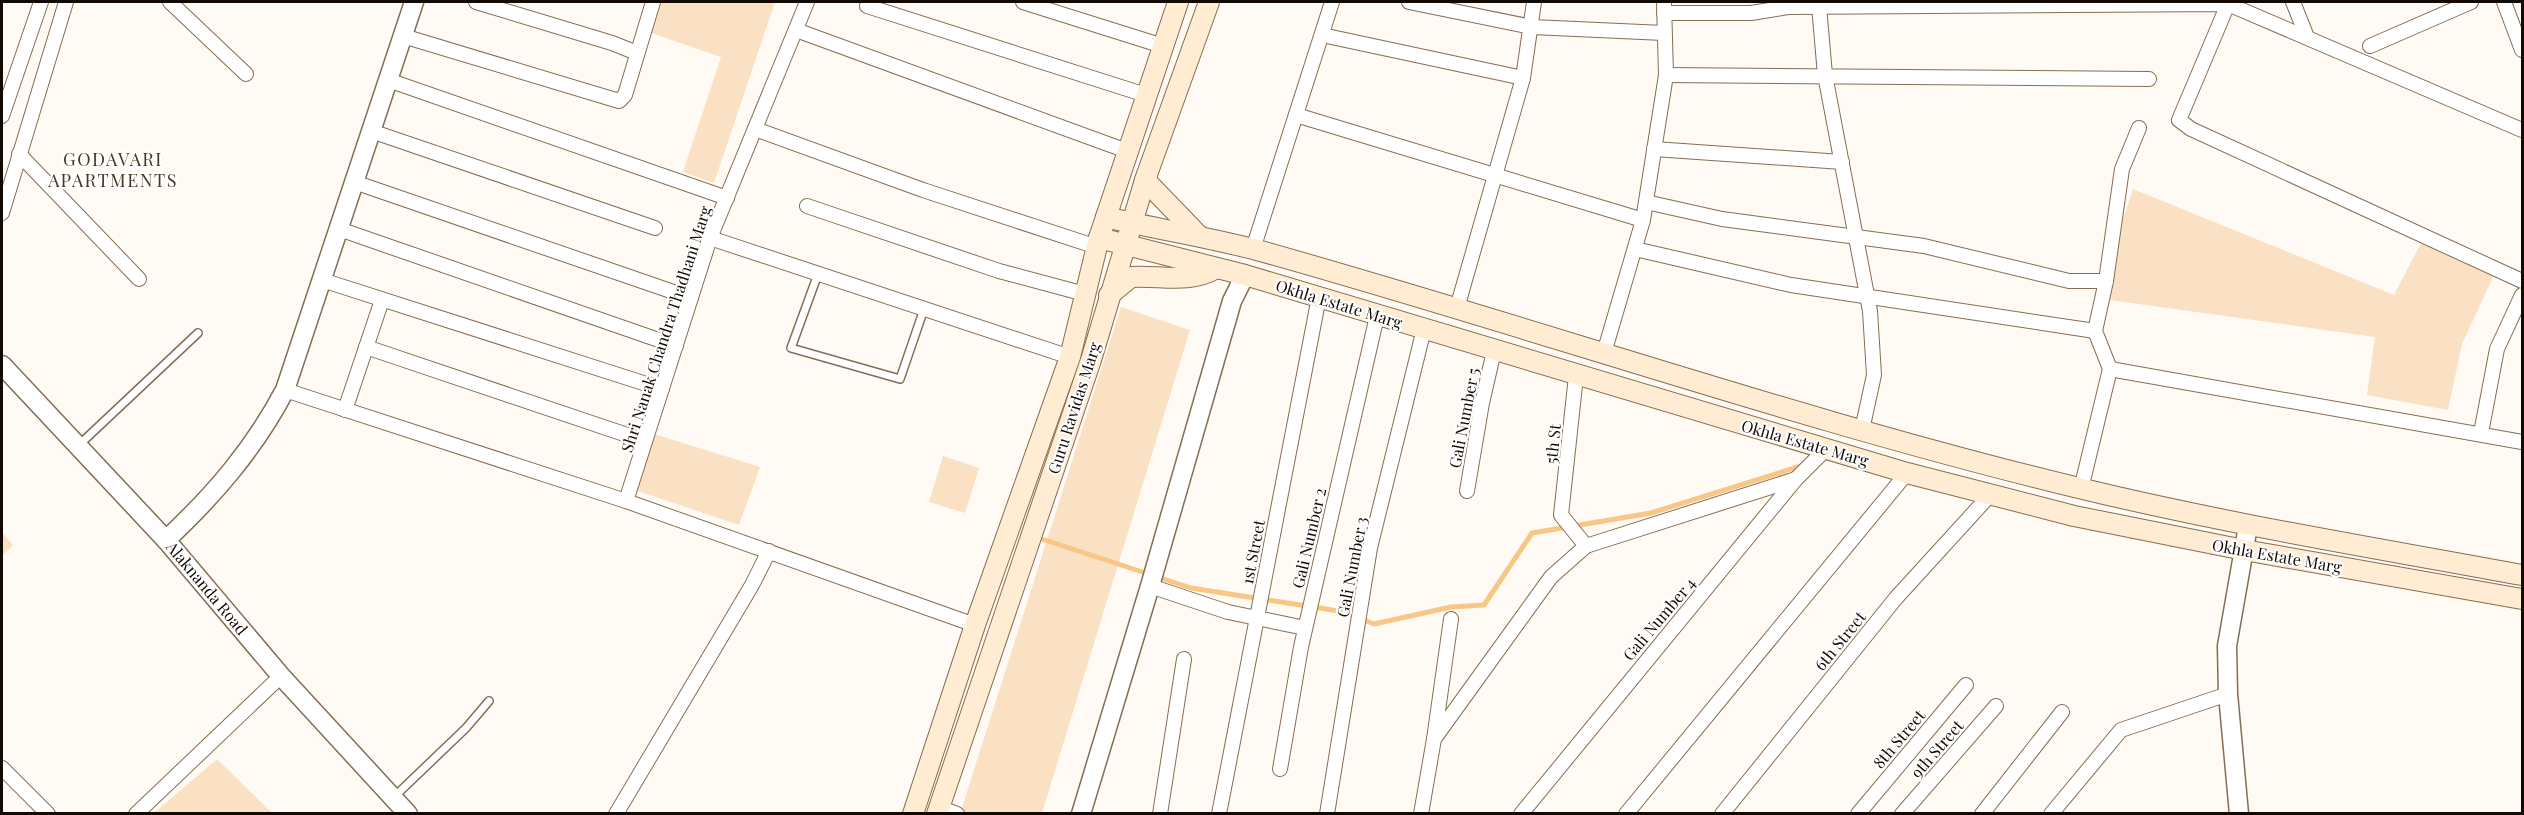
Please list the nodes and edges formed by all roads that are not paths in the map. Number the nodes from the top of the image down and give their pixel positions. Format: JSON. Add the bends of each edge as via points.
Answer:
{"nodes":[{"id":1,"x":41,"y":2,"type":"edge"},
{"id":2,"x":66,"y":2,"type":"edge"},
{"id":3,"x":170,"y":2,"type":"edge"},
{"id":4,"x":414,"y":2,"type":"edge"},
{"id":5,"x":476,"y":2,"type":"edge"},
{"id":6,"x":653,"y":2,"type":"edge"},
{"id":7,"x":805,"y":2,"type":"edge"},
{"id":8,"x":1023,"y":2,"type":"edge"},
{"id":9,"x":1178,"y":2,"type":"edge"},
{"id":10,"x":1209,"y":2,"type":"edge"},
{"id":11,"x":1332,"y":2,"type":"edge"},
{"id":12,"x":1409,"y":2,"type":"edge"},
{"id":13,"x":1534,"y":2,"type":"edge"},
{"id":14,"x":2293,"y":2,"type":"edge"},
{"id":15,"x":2471,"y":2,"type":"edge"},
{"id":16,"x":2504,"y":2,"type":"edge"},
{"id":17,"x":2019,"y":3,"type":"edge"},
{"id":18,"x":1788,"y":4,"type":"edge"},
{"id":19,"x":2228,"y":4,"type":"junction"},
{"id":20,"x":867,"y":6,"type":"dead end"},
{"id":21,"x":1819,"y":6,"type":"junction"},
{"id":22,"x":1664,"y":7,"type":"edge"},
{"id":23,"x":1532,"y":27,"type":"junction"},
{"id":24,"x":796,"y":30,"type":"junction"},
{"id":25,"x":1664,"y":33,"type":"junction"},
{"id":26,"x":1322,"y":35,"type":"junction"},
{"id":27,"x":403,"y":36,"type":"junction"},
{"id":28,"x":2307,"y":37,"type":"junction"},
{"id":29,"x":1162,"y":46,"type":"junction"},
{"id":30,"x":2370,"y":46,"type":"dead end"},
{"id":31,"x":2523,"y":50,"type":"edge"},
{"id":32,"x":637,"y":53,"type":"junction"},
{"id":33,"x":246,"y":74,"type":"dead end"},
{"id":34,"x":1666,"y":75,"type":"junction"},
{"id":35,"x":1826,"y":75,"type":"junction"},
{"id":36,"x":1523,"y":78,"type":"junction"},
{"id":37,"x":2149,"y":79,"type":"dead end"},
{"id":38,"x":388,"y":80,"type":"junction"},
{"id":39,"x":1146,"y":95,"type":"junction"},
{"id":40,"x":1296,"y":115,"type":"junction"},
{"id":41,"x":2,"y":116,"type":"edge"},
{"id":42,"x":2139,"y":128,"type":"dead end"},
{"id":43,"x":755,"y":129,"type":"junction"},
{"id":44,"x":2523,"y":130,"type":"edge"},
{"id":45,"x":371,"y":131,"type":"junction"},
{"id":46,"x":1654,"y":149,"type":"junction"},
{"id":47,"x":1127,"y":151,"type":"junction"},
{"id":48,"x":19,"y":154,"type":"junction"},
{"id":49,"x":1842,"y":162,"type":"junction"},
{"id":50,"x":1496,"y":174,"type":"junction"},
{"id":51,"x":1145,"y":180,"type":"junction"},
{"id":52,"x":354,"y":182,"type":"junction"},
{"id":53,"x":727,"y":198,"type":"junction"},
{"id":54,"x":1646,"y":202,"type":"junction"},
{"id":55,"x":807,"y":206,"type":"dead end"},
{"id":56,"x":2,"y":213,"type":"edge"},
{"id":57,"x":1106,"y":217,"type":"junction"},
{"id":58,"x":1643,"y":220,"type":"junction"},
{"id":59,"x":1131,"y":223,"type":"junction"},
{"id":60,"x":655,"y":228,"type":"dead end"},
{"id":61,"x":339,"y":229,"type":"junction"},
{"id":62,"x":1198,"y":236,"type":"junction"},
{"id":63,"x":1856,"y":236,"type":"junction"},
{"id":64,"x":710,"y":238,"type":"junction"},
{"id":65,"x":1098,"y":242,"type":"junction"},
{"id":66,"x":1124,"y":245,"type":"junction"},
{"id":67,"x":1253,"y":249,"type":"junction"},
{"id":68,"x":1635,"y":249,"type":"junction"},
{"id":69,"x":1215,"y":269,"type":"junction"},
{"id":70,"x":818,"y":274,"type":"junction"},
{"id":71,"x":1245,"y":275,"type":"junction"},
{"id":72,"x":139,"y":279,"type":"dead end"},
{"id":73,"x":322,"y":280,"type":"junction"},
{"id":74,"x":2106,"y":281,"type":"junction"},
{"id":75,"x":2523,"y":281,"type":"edge"},
{"id":76,"x":1085,"y":294,"type":"junction"},
{"id":77,"x":2523,"y":295,"type":"edge"},
{"id":78,"x":1867,"y":296,"type":"junction"},
{"id":79,"x":1108,"y":297,"type":"junction"},
{"id":80,"x":1319,"y":297,"type":"junction"},
{"id":81,"x":691,"y":298,"type":"junction"},
{"id":82,"x":382,"y":300,"type":"junction"},
{"id":83,"x":1458,"y":308,"type":"junction"},
{"id":84,"x":924,"y":309,"type":"junction"},
{"id":85,"x":1377,"y":316,"type":"junction"},
{"id":86,"x":1424,"y":329,"type":"junction"},
{"id":87,"x":2095,"y":331,"type":"junction"},
{"id":88,"x":198,"y":333,"type":"dead end"},
{"id":89,"x":676,"y":346,"type":"junction"},
{"id":90,"x":366,"y":348,"type":"junction"},
{"id":91,"x":1494,"y":351,"type":"junction"},
{"id":92,"x":1604,"y":353,"type":"junction"},
{"id":93,"x":1070,"y":357,"type":"junction"},
{"id":94,"x":2,"y":365,"type":"edge"},
{"id":95,"x":2110,"y":369,"type":"junction"},
{"id":96,"x":1576,"y":376,"type":"junction"},
{"id":97,"x":662,"y":389,"type":"junction"},
{"id":98,"x":285,"y":390,"type":"junction"},
{"id":99,"x":345,"y":410,"type":"junction"},
{"id":100,"x":1862,"y":430,"type":"junction"},
{"id":101,"x":2481,"y":433,"type":"junction"},
{"id":102,"x":645,"y":441,"type":"junction"},
{"id":103,"x":2523,"y":442,"type":"edge"},
{"id":104,"x":78,"y":446,"type":"junction"},
{"id":105,"x":1826,"y":450,"type":"junction"},
{"id":106,"x":1907,"y":473,"type":"junction"},
{"id":107,"x":1796,"y":479,"type":"junction"},
{"id":108,"x":2081,"y":489,"type":"junction"},
{"id":109,"x":1467,"y":491,"type":"dead end"},
{"id":110,"x":1990,"y":495,"type":"junction"},
{"id":111,"x":626,"y":501,"type":"junction"},
{"id":112,"x":2248,"y":525,"type":"junction"},
{"id":113,"x":166,"y":540,"type":"junction"},
{"id":114,"x":1586,"y":546,"type":"junction"},
{"id":115,"x":2244,"y":550,"type":"junction"},
{"id":116,"x":770,"y":551,"type":"junction"},
{"id":117,"x":2523,"y":575,"type":"edge"},
{"id":118,"x":1150,"y":586,"type":"junction"},
{"id":119,"x":2523,"y":599,"type":"edge"},
{"id":120,"x":1451,"y":619,"type":"dead end"},
{"id":121,"x":1256,"y":620,"type":"junction"},
{"id":122,"x":975,"y":625,"type":"junction"},
{"id":123,"x":1305,"y":628,"type":"junction"},
{"id":124,"x":1184,"y":659,"type":"dead end"},
{"id":125,"x":281,"y":676,"type":"junction"},
{"id":126,"x":1966,"y":685,"type":"dead end"},
{"id":127,"x":2228,"y":694,"type":"junction"},
{"id":128,"x":489,"y":701,"type":"dead end"},
{"id":129,"x":1996,"y":706,"type":"dead end"},
{"id":130,"x":2062,"y":712,"type":"dead end"},
{"id":131,"x":1434,"y":739,"type":"junction"},
{"id":132,"x":2,"y":768,"type":"edge"},
{"id":133,"x":1280,"y":769,"type":"dead end"},
{"id":134,"x":394,"y":797,"type":"junction"},
{"id":135,"x":944,"y":811,"type":"edge"},
{"id":136,"x":2235,"y":812,"type":"edge"},
{"id":137,"x":48,"y":813,"type":"edge"},
{"id":138,"x":136,"y":813,"type":"edge"},
{"id":139,"x":408,"y":813,"type":"edge"},
{"id":140,"x":616,"y":813,"type":"edge"},
{"id":141,"x":913,"y":813,"type":"edge"},
{"id":142,"x":1081,"y":813,"type":"edge"},
{"id":143,"x":1160,"y":813,"type":"edge"},
{"id":144,"x":1219,"y":813,"type":"edge"},
{"id":145,"x":1327,"y":813,"type":"edge"},
{"id":146,"x":1420,"y":813,"type":"edge"},
{"id":147,"x":1521,"y":813,"type":"edge"},
{"id":148,"x":1626,"y":813,"type":"edge"},
{"id":149,"x":1722,"y":813,"type":"edge"},
{"id":150,"x":1858,"y":813,"type":"edge"},
{"id":151,"x":1902,"y":813,"type":"edge"},
{"id":152,"x":1982,"y":813,"type":"edge"},
{"id":153,"x":2051,"y":813,"type":"edge"}],
"edges":[{"from":1,"to":41,"type":"street"},
{"from":2,"to":48,"type":"street"},
{"from":3,"to":33,"type":"street"},
{"from":4,"to":27,"type":"street"},
{"from":5,"to":32,"type":"street"},
{"from":6,"to":32,"type":"street"},
{"from":7,"to":24,"type":"street","name":"Shri Nanak Chandra Thadhani Marg"},
{"from":8,"to":29,"type":"street"},
{"from":9,"to":29,"type":"main road","name":"Guru Ravidas Marg"},
{"from":10,"to":51,"type":"main road","name":"Guru Ravidas Marg"},
{"from":11,"to":26,"type":"street"},
{"from":12,"to":23,"type":"street"},
{"from":13,"to":23,"type":"street"},
{"from":14,"to":28,"type":"street"},
{"from":15,"to":30,"type":"street"},
{"from":16,"to":31,"type":"street"},
{"from":17,"to":19,"type":"street"},
{"from":17,"to":21,"type":"street"},
{"from":18,"to":21,"type":"street"},
{"from":18,"to":22,"type":"street","via":[[1751,13]]},
{"from":19,"to":28,"type":"street"},
{"from":19,"to":75,"type":"street","via":[[2180,120],[2191,129]]},
{"from":20,"to":39,"type":"street"},
{"from":21,"to":35,"type":"street"},
{"from":22,"to":25,"type":"street"},
{"from":23,"to":25,"type":"street"},
{"from":23,"to":36,"type":"street"},
{"from":24,"to":43,"type":"street","name":"Shri Nanak Chandra Thadhani Marg"},
{"from":24,"to":47,"type":"street"},
{"from":25,"to":34,"type":"street"},
{"from":26,"to":36,"type":"street"},
{"from":26,"to":40,"type":"street"},
{"from":27,"to":32,"type":"street","via":[[619,101],[625,95]]},
{"from":27,"to":38,"type":"street"},
{"from":28,"to":44,"type":"street"},
{"from":29,"to":39,"type":"main road","name":"Guru Ravidas Marg"},
{"from":34,"to":35,"type":"street"},
{"from":34,"to":46,"type":"street"},
{"from":35,"to":37,"type":"street"},
{"from":35,"to":49,"type":"street"},
{"from":36,"to":50,"type":"street"},
{"from":38,"to":45,"type":"street"},
{"from":38,"to":53,"type":"street"},
{"from":39,"to":47,"type":"main road","name":"Guru Ravidas Marg"},
{"from":40,"to":50,"type":"street"},
{"from":40,"to":67,"type":"street"},
{"from":42,"to":74,"type":"street","via":[[2122,170]]},
{"from":43,"to":53,"type":"street","name":"Shri Nanak Chandra Thadhani Marg"},
{"from":43,"to":65,"type":"street","via":[[942,197]]},
{"from":45,"to":52,"type":"street"},
{"from":45,"to":60,"type":"street"},
{"from":46,"to":49,"type":"street"},
{"from":46,"to":54,"type":"street"},
{"from":47,"to":57,"type":"main road","name":"Guru Ravidas Marg"},
{"from":48,"to":56,"type":"street"},
{"from":48,"to":72,"type":"street"},
{"from":49,"to":63,"type":"street"},
{"from":50,"to":58,"type":"street"},
{"from":50,"to":83,"type":"street"},
{"from":51,"to":59,"type":"main road","name":"Guru Ravidas Marg"},
{"from":51,"to":62,"type":"main road"},
{"from":52,"to":61,"type":"street"},
{"from":52,"to":81,"type":"street"},
{"from":53,"to":64,"type":"street","name":"Shri Nanak Chandra Thadhani Marg"},
{"from":54,"to":58,"type":"street"},
{"from":54,"to":63,"type":"street","via":[[1722,219]]},
{"from":55,"to":76,"type":"street","via":[[999,272]]},
{"from":57,"to":59,"type":"main road","name":"Okhla Estate Marg"},
{"from":57,"to":65,"type":"main road","name":"Guru Ravidas Marg"},
{"from":58,"to":68,"type":"street"},
{"from":59,"to":62,"type":"main road","name":"Okhla Estate Marg"},
{"from":59,"to":66,"type":"main road","name":"Guru Ravidas Marg"},
{"from":61,"to":73,"type":"street"},
{"from":61,"to":89,"type":"street"},
{"from":62,"to":67,"type":"main road","name":"Okhla Estate Marg"},
{"from":63,"to":74,"type":"street","via":[[1924,246],[2069,282]]},
{"from":63,"to":78,"type":"street"},
{"from":64,"to":70,"type":"street"},
{"from":64,"to":81,"type":"street","name":"Shri Nanak Chandra Thadhani Marg"},
{"from":65,"to":66,"type":"main road","name":"Okhla Estate Marg"},
{"from":65,"to":76,"type":"main road","name":"Guru Ravidas Marg"},
{"from":66,"to":69,"type":"main road","name":"Okhla Estate Marg"},
{"from":66,"to":79,"type":"main road","name":"Guru Ravidas Marg"},
{"from":67,"to":83,"type":"main road","name":"Okhla Estate Marg"},
{"from":68,"to":78,"type":"street","via":[[1791,285]]},
{"from":68,"to":92,"type":"street"},
{"from":69,"to":71,"type":"main road","name":"Okhla Estate Marg"},
{"from":69,"to":79,"type":"main road","via":[[1188,279],[1131,277]]},
{"from":70,"to":84,"type":"street"},
{"from":70,"to":84,"type":"lane","via":[[791,348],[900,379]]},
{"from":71,"to":80,"type":"main road","name":"Okhla Estate Marg"},
{"from":71,"to":118,"type":"street","via":[[1232,301]]},
{"from":73,"to":82,"type":"street"},
{"from":73,"to":98,"type":"street"},
{"from":74,"to":87,"type":"street"},
{"from":76,"to":93,"type":"main road","name":"Guru Ravidas Marg"},
{"from":77,"to":101,"type":"street","via":[[2497,349]]},
{"from":78,"to":87,"type":"street"},
{"from":78,"to":100,"type":"street","via":[[1874,375]]},
{"from":79,"to":135,"type":"main road","name":"Guru Ravidas Marg"},
{"from":80,"to":85,"type":"main road","name":"Okhla Estate Marg"},
{"from":80,"to":121,"type":"street","name":"1st Street"},
{"from":81,"to":89,"type":"street","name":"Shri Nanak Chandra Thadhani Marg"},
{"from":82,"to":90,"type":"street"},
{"from":82,"to":97,"type":"street"},
{"from":83,"to":92,"type":"main road","name":"Okhla Estate Marg"},
{"from":84,"to":93,"type":"street"},
{"from":85,"to":86,"type":"main road","name":"Okhla Estate Marg"},
{"from":85,"to":123,"type":"street","name":"Gali Number 2"},
{"from":86,"to":91,"type":"main road","name":"Okhla Estate Marg"},
{"from":86,"to":145,"type":"street","name":"Gali Number 3","via":[[1370,548]]},
{"from":87,"to":95,"type":"street"},
{"from":88,"to":104,"type":"lane"},
{"from":89,"to":97,"type":"street","name":"Shri Nanak Chandra Thadhani Marg"},
{"from":90,"to":99,"type":"street"},
{"from":90,"to":102,"type":"street"},
{"from":91,"to":96,"type":"main road","name":"Okhla Estate Marg"},
{"from":91,"to":109,"type":"street","name":"Gali Number 5"},
{"from":92,"to":100,"type":"main road","name":"Okhla Estate Marg"},
{"from":93,"to":122,"type":"main road","name":"Guru Ravidas Marg"},
{"from":94,"to":104,"type":"street","name":"Alaknanda Road"},
{"from":95,"to":101,"type":"street"},
{"from":95,"to":108,"type":"street"},
{"from":96,"to":105,"type":"main road","name":"Okhla Estate Marg"},
{"from":96,"to":114,"type":"street","name":"5th St","via":[[1562,515]]},
{"from":97,"to":102,"type":"street","name":"Shri Nanak Chandra Thadhani Marg"},
{"from":98,"to":99,"type":"street"},
{"from":98,"to":113,"type":"street","via":[[264,430],[235,469]]},
{"from":99,"to":111,"type":"street"},
{"from":100,"to":108,"type":"main road","name":"Okhla Estate Marg"},
{"from":101,"to":103,"type":"street"},
{"from":102,"to":111,"type":"street","name":"Shri Nanak Chandra Thadhani Marg"},
{"from":104,"to":113,"type":"street","name":"Alaknanda Road"},
{"from":105,"to":106,"type":"main road","name":"Okhla Estate Marg"},
{"from":105,"to":107,"type":"street","name":"Gali Number 4"},
{"from":106,"to":110,"type":"main road","name":"Okhla Estate Marg"},
{"from":106,"to":148,"type":"street"},
{"from":107,"to":114,"type":"street"},
{"from":107,"to":147,"type":"street","name":"Gali Number 4"},
{"from":108,"to":112,"type":"main road","name":"Okhla Estate Marg"},
{"from":110,"to":115,"type":"main road","name":"Okhla Estate Marg"},
{"from":110,"to":149,"type":"street","name":"6th Street","via":[[1896,598]]},
{"from":111,"to":116,"type":"street"},
{"from":112,"to":115,"type":"street"},
{"from":112,"to":117,"type":"main road","name":"Okhla Estate Marg"},
{"from":113,"to":125,"type":"street","name":"Alaknanda Road"},
{"from":114,"to":131,"type":"street","via":[[1551,577]]},
{"from":115,"to":119,"type":"main road","name":"Okhla Estate Marg"},
{"from":115,"to":127,"type":"street","via":[[2227,646]]},
{"from":116,"to":122,"type":"street"},
{"from":116,"to":140,"type":"street"},
{"from":118,"to":121,"type":"street"},
{"from":118,"to":142,"type":"street"},
{"from":120,"to":131,"type":"street"},
{"from":121,"to":123,"type":"street"},
{"from":121,"to":144,"type":"street","name":"1st Street"},
{"from":122,"to":141,"type":"main road","name":"Guru Ravidas Marg"},
{"from":123,"to":133,"type":"street","name":"Gali Number 2"},
{"from":124,"to":143,"type":"street"},
{"from":125,"to":134,"type":"street","name":"Alaknanda Road"},
{"from":125,"to":138,"type":"street"},
{"from":126,"to":150,"type":"street","name":"8th Street"},
{"from":127,"to":136,"type":"street"},
{"from":127,"to":153,"type":"street","via":[[2121,730]]},
{"from":128,"to":134,"type":"lane"},
{"from":129,"to":151,"type":"street","name":"9th Street"},
{"from":130,"to":152,"type":"street"},
{"from":131,"to":146,"type":"street"},
{"from":132,"to":137,"type":"street"},
{"from":134,"to":139,"type":"street","name":"Alaknanda Road"}]}
